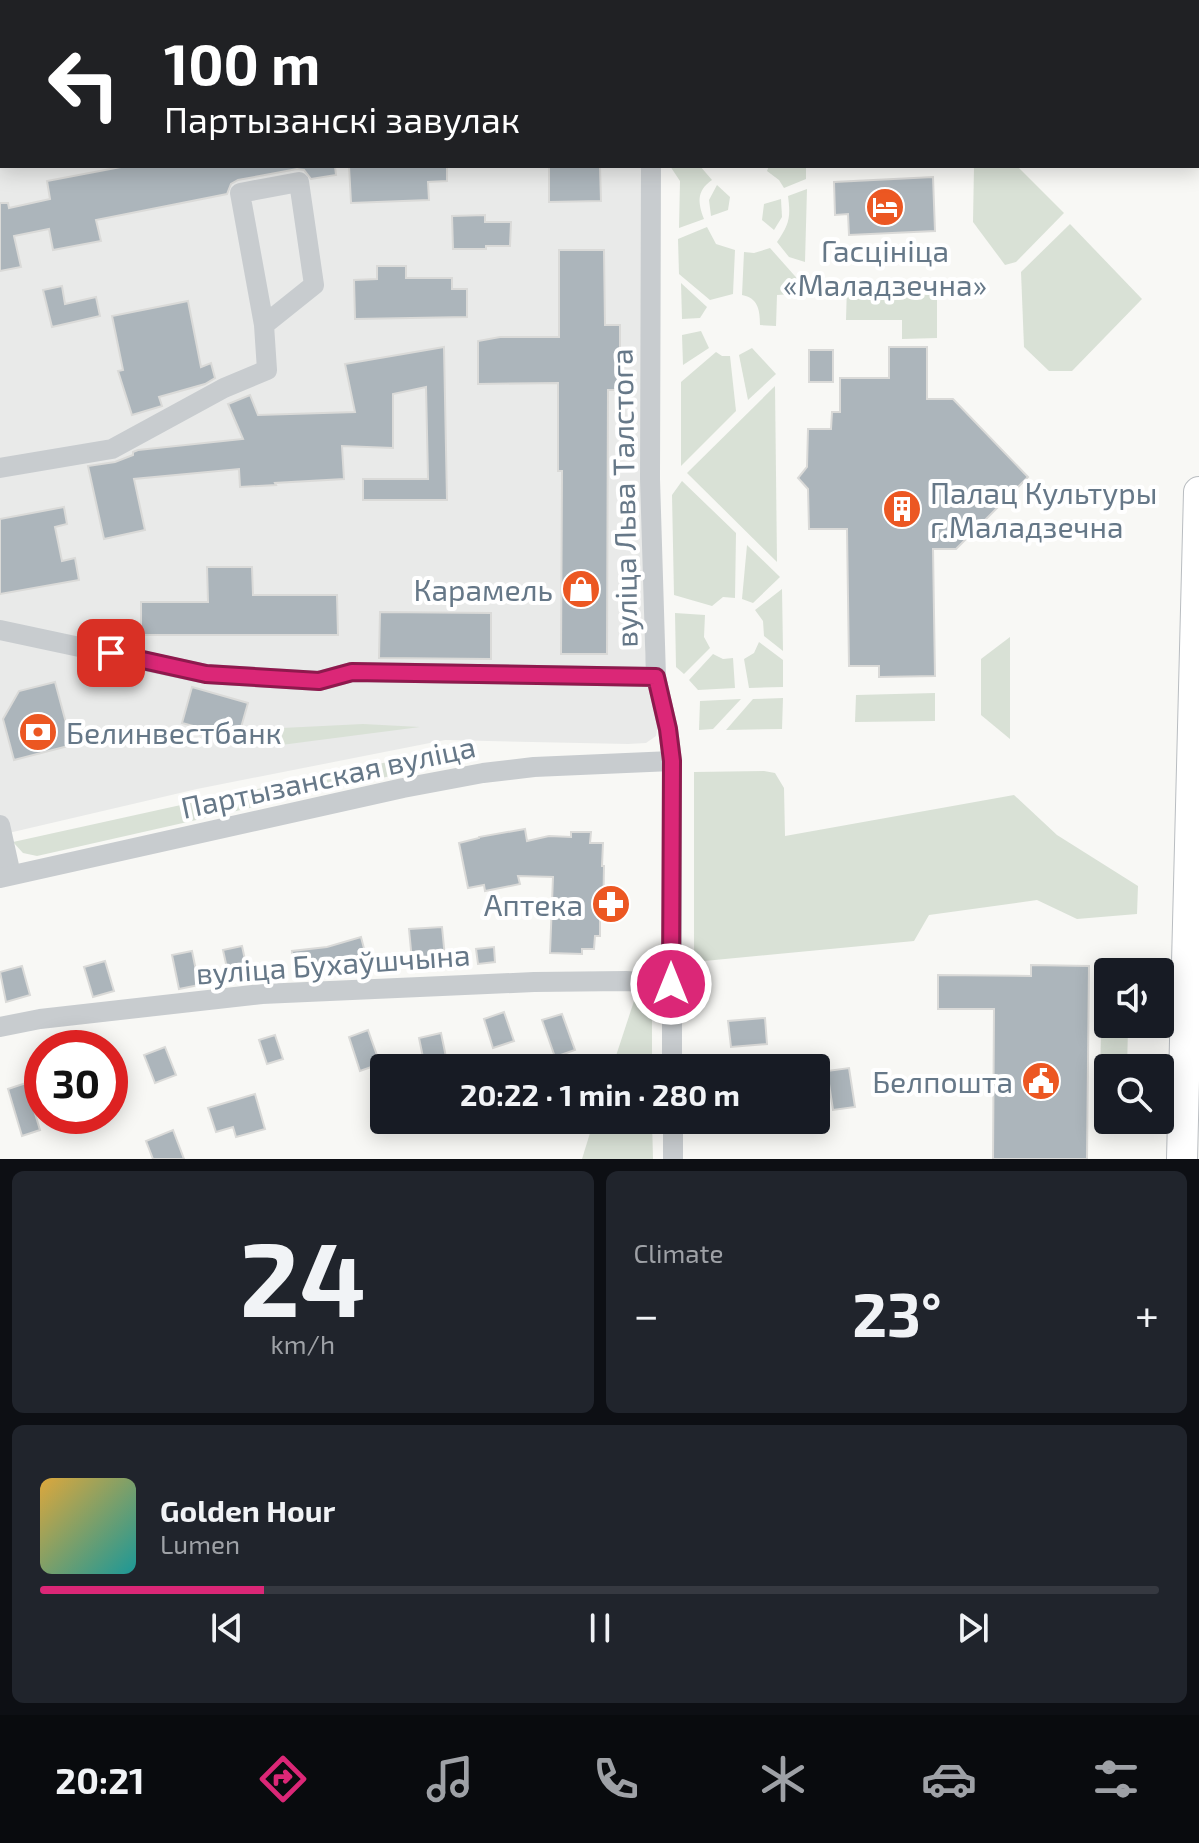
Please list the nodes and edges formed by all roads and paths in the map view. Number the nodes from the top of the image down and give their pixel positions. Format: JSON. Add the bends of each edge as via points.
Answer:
{"nodes":[{"id":1,"x":651,"y":168,"type":"edge"},
{"id":2,"x":264,"y":325,"type":"junction"},
{"id":3,"x":0,"y":468,"type":"edge"},
{"id":4,"x":1199,"y":492,"type":"edge"},
{"id":5,"x":0,"y":630,"type":"edge"},
{"id":6,"x":656,"y":677,"type":"junction"},
{"id":7,"x":672,"y":761,"type":"junction"},
{"id":8,"x":0,"y":825,"type":"edge"},
{"id":9,"x":6,"y":877,"type":"edge"},
{"id":10,"x":671,"y":984,"type":"junction"},
{"id":11,"x":0,"y":1027,"type":"edge"},
{"id":12,"x":672,"y":1054,"type":"edge"},
{"id":13,"x":673,"y":1134,"type":"edge"},
{"id":14,"x":673,"y":1159,"type":"edge"},
{"id":15,"x":1182,"y":1159,"type":"edge"}],
"edges":[{"from":1,"to":6,"type":"street","name":"вуліца Льва Талстога","via":[[650,479]]},
{"from":2,"to":2,"type":"street","via":[[240,193],[299,182],[314,285]]},
{"from":2,"to":3,"type":"street","via":[[267,370],[112,449]]},
{"from":4,"to":15,"type":"main road"},
{"from":5,"to":6,"type":"street","via":[[206,674],[319,681],[352,672]]},
{"from":6,"to":7,"type":"street","name":"вуліца Льва Талстога"},
{"from":7,"to":9,"type":"street","name":"Партызанская вуліца","via":[[483,773]]},
{"from":7,"to":10,"type":"street","name":"вуліца Льва Талстога"},
{"from":8,"to":9,"type":"street"},
{"from":10,"to":11,"type":"street","name":"вуліца Бухаўшчына","via":[[534,982],[262,994]]},
{"from":10,"to":12,"type":"street","name":"вуліца Льва Талстога"},
{"from":13,"to":14,"type":"street"}]}
